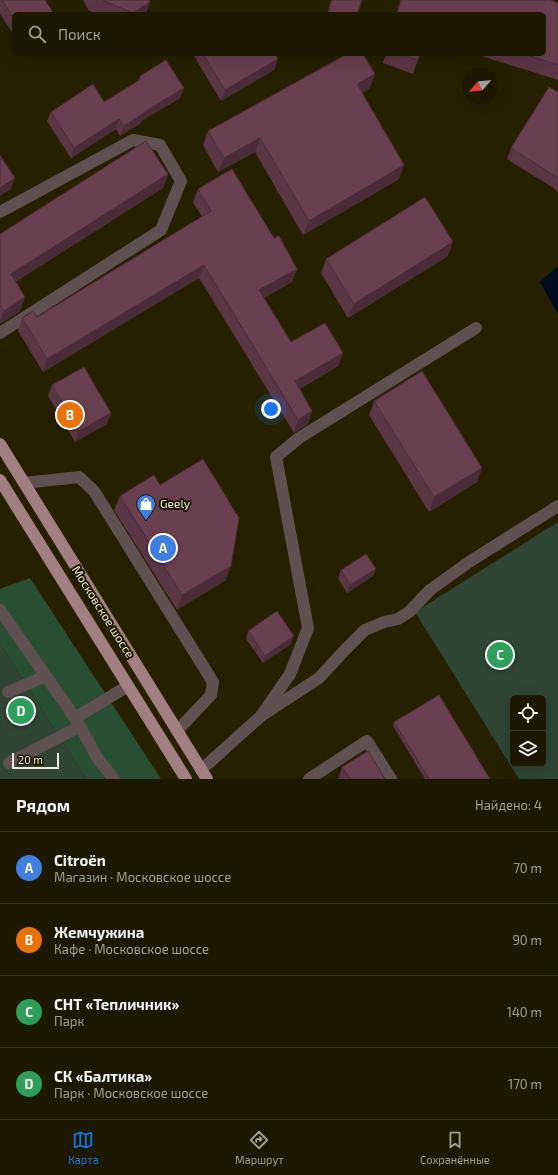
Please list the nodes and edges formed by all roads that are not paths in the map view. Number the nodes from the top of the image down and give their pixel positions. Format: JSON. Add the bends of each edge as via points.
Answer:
{"nodes":[{"id":1,"x":0,"y":212,"type":"edge"},
{"id":2,"x":476,"y":328,"type":"dead end"},
{"id":3,"x":0,"y":333,"type":"edge"},
{"id":4,"x":0,"y":444,"type":"edge"},
{"id":5,"x":0,"y":480,"type":"edge"},
{"id":6,"x":24,"y":483,"type":"junction"},
{"id":7,"x":558,"y":506,"type":"edge"},
{"id":8,"x":0,"y":610,"type":"edge"},
{"id":9,"x":46,"y":676,"type":"junction"},
{"id":10,"x":128,"y":686,"type":"junction"},
{"id":11,"x":8,"y":692,"type":"dead end"},
{"id":12,"x":261,"y":716,"type":"junction"},
{"id":13,"x":77,"y":722,"type":"junction"},
{"id":14,"x":177,"y":731,"type":"junction"},
{"id":15,"x":9,"y":763,"type":"dead end"},
{"id":16,"x":204,"y":774,"type":"edge"},
{"id":17,"x":114,"y":779,"type":"edge"},
{"id":18,"x":186,"y":779,"type":"edge"},
{"id":19,"x":309,"y":779,"type":"edge"},
{"id":20,"x":392,"y":779,"type":"edge"}],
"edges":[{"from":1,"to":3,"type":"street","via":[[134,140],[160,145],[181,181],[161,230]]},
{"from":2,"to":12,"type":"street","via":[[298,438],[276,458],[308,628],[290,674]]},
{"from":4,"to":6,"type":"main road","name":"Московское шоссе"},
{"from":5,"to":10,"type":"main road","name":"Московское шоссе"},
{"from":6,"to":14,"type":"main road","name":"Московское шоссе"},
{"from":6,"to":14,"type":"street","via":[[79,476],[94,492],[213,682],[211,695]]},
{"from":7,"to":12,"type":"street","via":[[469,562],[430,590],[409,612],[398,619],[365,630],[319,678]]},
{"from":8,"to":9,"type":"street"},
{"from":9,"to":11,"type":"street"},
{"from":9,"to":13,"type":"street"},
{"from":10,"to":13,"type":"street"},
{"from":10,"to":18,"type":"main road","name":"Московское шоссе"},
{"from":12,"to":16,"type":"street"},
{"from":13,"to":15,"type":"street"},
{"from":13,"to":17,"type":"street","via":[[98,760]]},
{"from":14,"to":16,"type":"main road","name":"Московское шоссе"},
{"from":19,"to":20,"type":"street","via":[[367,741]]}]}
